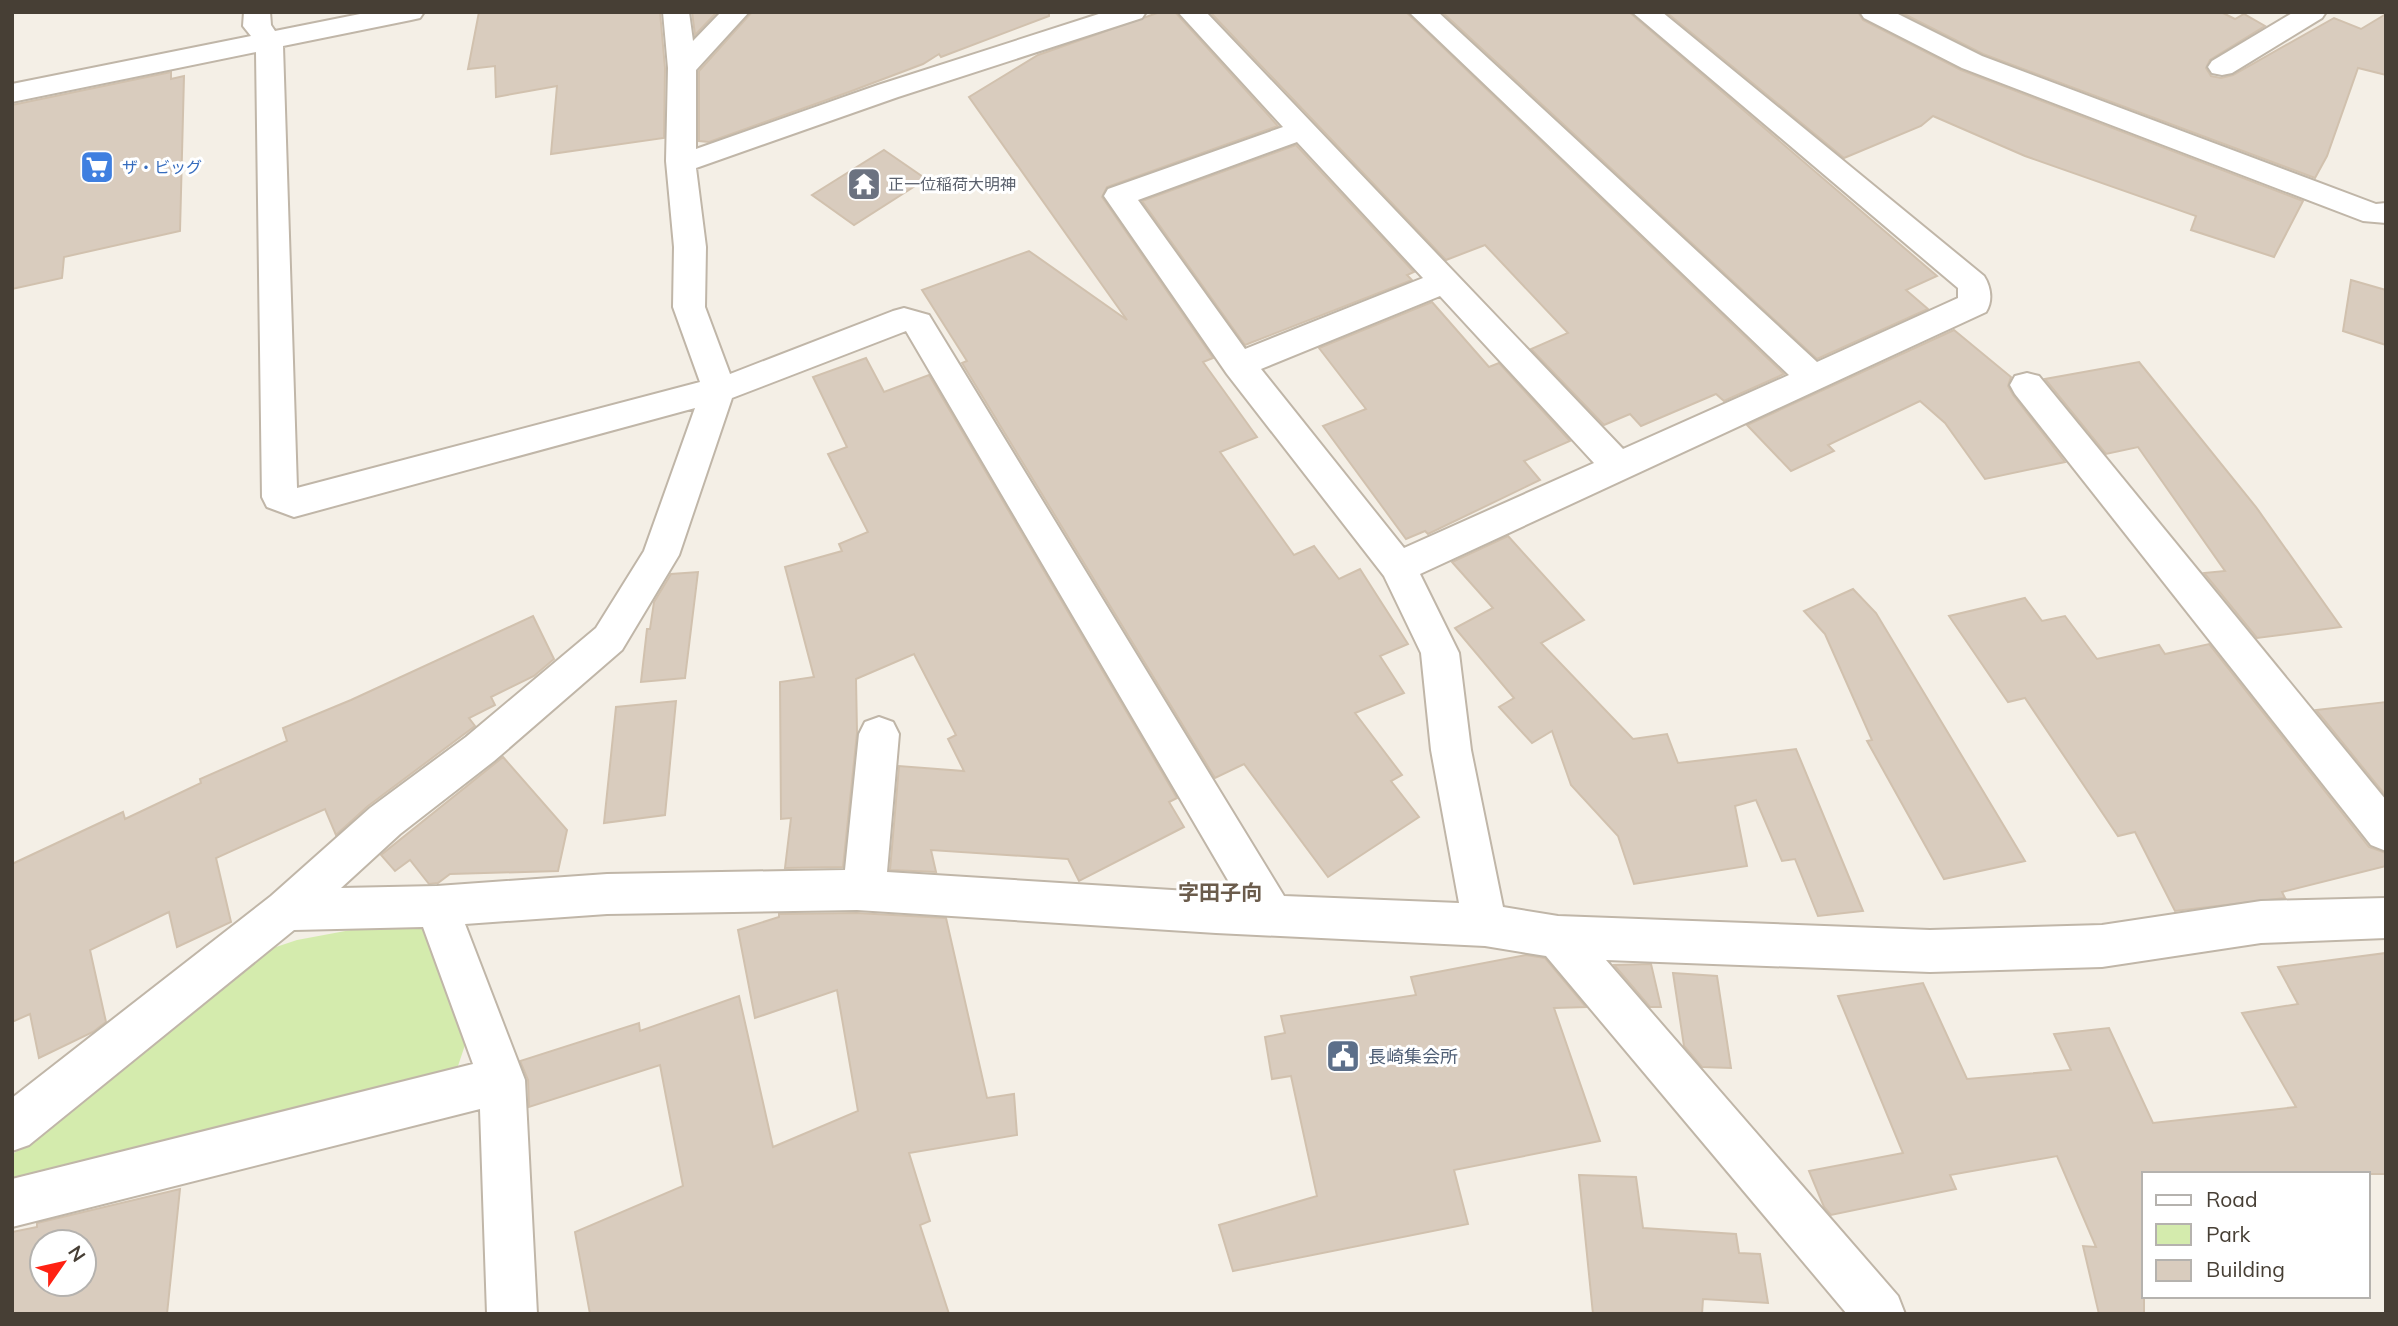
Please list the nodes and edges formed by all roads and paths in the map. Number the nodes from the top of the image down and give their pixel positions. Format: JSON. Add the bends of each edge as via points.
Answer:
{"nodes":[{"id":1,"x":411,"y":12,"type":"edge"},
{"id":2,"x":676,"y":12,"type":"edge"},
{"id":3,"x":736,"y":12,"type":"edge"},
{"id":4,"x":1133,"y":12,"type":"edge"},
{"id":5,"x":1191,"y":12,"type":"edge"},
{"id":6,"x":1422,"y":12,"type":"edge"},
{"id":7,"x":1645,"y":12,"type":"edge"},
{"id":8,"x":1873,"y":12,"type":"edge"},
{"id":9,"x":2314,"y":12,"type":"edge"},
{"id":10,"x":263,"y":27,"type":"edge"},
{"id":11,"x":2222,"y":67,"type":"dead end"},
{"id":12,"x":682,"y":68,"type":"junction"},
{"id":13,"x":12,"y":93,"type":"edge"},
{"id":14,"x":1302,"y":130,"type":"junction"},
{"id":15,"x":681,"y":161,"type":"junction"},
{"id":16,"x":2382,"y":220,"type":"edge"},
{"id":17,"x":1445,"y":282,"type":"junction"},
{"id":18,"x":1239,"y":365,"type":"junction"},
{"id":19,"x":1812,"y":377,"type":"junction"},
{"id":20,"x":2027,"y":385,"type":"dead end"},
{"id":21,"x":719,"y":388,"type":"junction"},
{"id":22,"x":1619,"y":467,"type":"junction"},
{"id":23,"x":1398,"y":567,"type":"junction"},
{"id":24,"x":879,"y":734,"type":"dead end"},
{"id":25,"x":2386,"y":832,"type":"edge"},
{"id":26,"x":864,"y":890,"type":"junction"},
{"id":27,"x":437,"y":906,"type":"junction"},
{"id":28,"x":286,"y":910,"type":"junction"},
{"id":29,"x":1272,"y":915,"type":"junction"},
{"id":30,"x":2386,"y":918,"type":"edge"},
{"id":31,"x":1485,"y":925,"type":"junction"},
{"id":32,"x":1558,"y":937,"type":"junction"},
{"id":33,"x":502,"y":1080,"type":"junction"},
{"id":34,"x":12,"y":1128,"type":"edge"},
{"id":35,"x":12,"y":1203,"type":"edge"},
{"id":36,"x":512,"y":1314,"type":"edge"},
{"id":37,"x":1880,"y":1314,"type":"edge"}],
"edges":[{"from":1,"to":10,"type":"street"},
{"from":2,"to":12,"type":"street"},
{"from":3,"to":12,"type":"street"},
{"from":4,"to":15,"type":"street"},
{"from":5,"to":14,"type":"street"},
{"from":6,"to":19,"type":"street"},
{"from":7,"to":19,"type":"street","via":[[1973,284],[1975,304]]},
{"from":8,"to":16,"type":"street","via":[[1972,62]]},
{"from":9,"to":11,"type":"street"},
{"from":10,"to":13,"type":"street"},
{"from":10,"to":21,"type":"street","via":[[281,497],[294,503]]},
{"from":12,"to":15,"type":"street"},
{"from":14,"to":17,"type":"street"},
{"from":14,"to":18,"type":"street","via":[[1119,197]]},
{"from":15,"to":21,"type":"street","via":[[690,247],[689,307]]},
{"from":17,"to":18,"type":"street"},
{"from":17,"to":22,"type":"street"},
{"from":18,"to":23,"type":"street"},
{"from":19,"to":22,"type":"street"},
{"from":20,"to":25,"type":"street"},
{"from":21,"to":28,"type":"street","via":[[661,555],[609,639],[480,749],[385,821]]},
{"from":21,"to":29,"type":"street","via":[[904,319],[918,323]]},
{"from":22,"to":23,"type":"street"},
{"from":23,"to":31,"type":"street","via":[[1440,653],[1451,750]]},
{"from":24,"to":26,"type":"street"},
{"from":26,"to":27,"type":"street","via":[[607,894]]},
{"from":26,"to":29,"type":"street"},
{"from":27,"to":28,"type":"street"},
{"from":27,"to":33,"type":"street"},
{"from":28,"to":34,"type":"street"},
{"from":29,"to":31,"type":"street"},
{"from":30,"to":32,"type":"street","via":[[2261,922],[2102,946],[1930,951]]},
{"from":31,"to":32,"type":"street"},
{"from":32,"to":37,"type":"street"},
{"from":33,"to":35,"type":"street"},
{"from":33,"to":36,"type":"street"}]}
